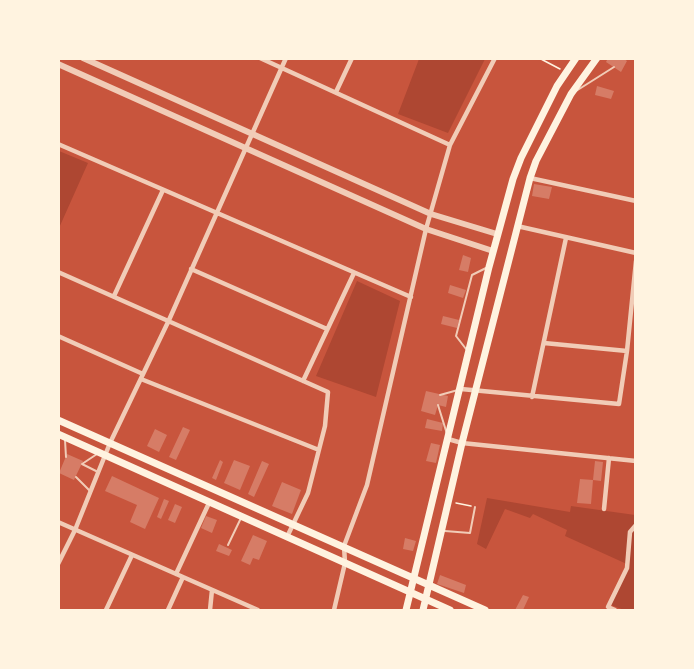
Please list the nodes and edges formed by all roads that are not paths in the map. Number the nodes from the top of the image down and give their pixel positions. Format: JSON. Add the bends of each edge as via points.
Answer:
{"nodes":[{"id":1,"x":83,"y":58,"type":"edge"},
{"id":2,"x":260,"y":58,"type":"edge"},
{"id":3,"x":286,"y":58,"type":"edge"},
{"id":4,"x":352,"y":58,"type":"edge"},
{"id":5,"x":495,"y":58,"type":"edge"},
{"id":6,"x":576,"y":58,"type":"edge"},
{"id":7,"x":597,"y":58,"type":"edge"},
{"id":8,"x":97,"y":61,"type":"edge"},
{"id":9,"x":58,"y":64,"type":"edge"},
{"id":10,"x":614,"y":67,"type":"dead end"},
{"id":11,"x":282,"y":68,"type":"junction"},
{"id":12,"x":557,"y":86,"type":"junction"},
{"id":13,"x":336,"y":92,"type":"junction"},
{"id":14,"x":571,"y":94,"type":"junction"},
{"id":15,"x":251,"y":135,"type":"junction"},
{"id":16,"x":58,"y":144,"type":"edge"},
{"id":17,"x":450,"y":145,"type":"junction"},
{"id":18,"x":245,"y":148,"type":"junction"},
{"id":19,"x":530,"y":178,"type":"junction"},
{"id":20,"x":163,"y":190,"type":"junction"},
{"id":21,"x":636,"y":201,"type":"edge"},
{"id":22,"x":216,"y":214,"type":"junction"},
{"id":23,"x":431,"y":214,"type":"junction"},
{"id":24,"x":517,"y":226,"type":"junction"},
{"id":25,"x":426,"y":229,"type":"junction"},
{"id":26,"x":497,"y":234,"type":"junction"},
{"id":27,"x":566,"y":238,"type":"junction"},
{"id":28,"x":493,"y":251,"type":"junction"},
{"id":29,"x":636,"y":253,"type":"edge"},
{"id":30,"x":636,"y":261,"type":"edge"},
{"id":31,"x":489,"y":267,"type":"junction"},
{"id":32,"x":191,"y":269,"type":"junction"},
{"id":33,"x":58,"y":272,"type":"edge"},
{"id":34,"x":354,"y":273,"type":"junction"},
{"id":35,"x":114,"y":296,"type":"junction"},
{"id":36,"x":411,"y":297,"type":"junction"},
{"id":37,"x":169,"y":320,"type":"junction"},
{"id":38,"x":327,"y":329,"type":"junction"},
{"id":39,"x":58,"y":336,"type":"edge"},
{"id":40,"x":544,"y":343,"type":"junction"},
{"id":41,"x":627,"y":351,"type":"junction"},
{"id":42,"x":469,"y":352,"type":"junction"},
{"id":43,"x":142,"y":377,"type":"junction"},
{"id":44,"x":303,"y":381,"type":"junction"},
{"id":45,"x":461,"y":390,"type":"junction"},
{"id":46,"x":476,"y":391,"type":"junction"},
{"id":47,"x":440,"y":395,"type":"dead end"},
{"id":48,"x":532,"y":397,"type":"junction"},
{"id":49,"x":438,"y":405,"type":"dead end"},
{"id":50,"x":58,"y":420,"type":"edge"},
{"id":51,"x":62,"y":435,"type":"edge"},
{"id":52,"x":448,"y":439,"type":"junction"},
{"id":53,"x":110,"y":443,"type":"junction"},
{"id":54,"x":462,"y":443,"type":"junction"},
{"id":55,"x":319,"y":450,"type":"junction"},
{"id":56,"x":103,"y":453,"type":"junction"},
{"id":57,"x":66,"y":457,"type":"dead end"},
{"id":58,"x":609,"y":458,"type":"junction"},
{"id":59,"x":636,"y":461,"type":"edge"},
{"id":60,"x":98,"y":472,"type":"junction"},
{"id":61,"x":76,"y":477,"type":"dead end"},
{"id":62,"x":194,"y":481,"type":"junction"},
{"id":63,"x":90,"y":491,"type":"junction"},
{"id":64,"x":188,"y":493,"type":"junction"},
{"id":65,"x":209,"y":503,"type":"junction"},
{"id":66,"x":248,"y":504,"type":"junction"},
{"id":67,"x":475,"y":507,"type":"road end"},
{"id":68,"x":604,"y":509,"type":"dead end"},
{"id":69,"x":242,"y":517,"type":"junction"},
{"id":70,"x":58,"y":522,"type":"edge"},
{"id":71,"x":292,"y":524,"type":"junction"},
{"id":72,"x":428,"y":526,"type":"junction"},
{"id":73,"x":634,"y":526,"type":"edge"},
{"id":74,"x":75,"y":530,"type":"junction"},
{"id":75,"x":442,"y":531,"type":"junction"},
{"id":76,"x":287,"y":538,"type":"junction"},
{"id":77,"x":228,"y":545,"type":"dead end"},
{"id":78,"x":344,"y":546,"type":"junction"},
{"id":79,"x":132,"y":555,"type":"junction"},
{"id":80,"x":345,"y":563,"type":"junction"},
{"id":81,"x":58,"y":564,"type":"edge"},
{"id":82,"x":627,"y":568,"type":"junction"},
{"id":83,"x":636,"y":569,"type":"edge"},
{"id":84,"x":176,"y":574,"type":"junction"},
{"id":85,"x":183,"y":577,"type":"junction"},
{"id":86,"x":415,"y":578,"type":"junction"},
{"id":87,"x":430,"y":585,"type":"junction"},
{"id":88,"x":212,"y":590,"type":"junction"},
{"id":89,"x":411,"y":592,"type":"junction"},
{"id":90,"x":426,"y":599,"type":"junction"},
{"id":91,"x":106,"y":610,"type":"edge"},
{"id":92,"x":168,"y":610,"type":"edge"},
{"id":93,"x":210,"y":610,"type":"edge"},
{"id":94,"x":258,"y":610,"type":"edge"},
{"id":95,"x":334,"y":610,"type":"edge"},
{"id":96,"x":406,"y":610,"type":"edge"},
{"id":97,"x":423,"y":610,"type":"edge"},
{"id":98,"x":450,"y":610,"type":"edge"},
{"id":99,"x":485,"y":610,"type":"edge"},
{"id":100,"x":615,"y":610,"type":"edge"}],
"edges":[{"from":1,"to":8,"type":"street"},
{"from":2,"to":11,"type":"street"},
{"from":3,"to":11,"type":"street"},
{"from":4,"to":13,"type":"street"},
{"from":5,"to":17,"type":"street"},
{"from":6,"to":12,"type":"main road"},
{"from":7,"to":14,"type":"main road"},
{"from":8,"to":15,"type":"street"},
{"from":9,"to":18,"type":"street"},
{"from":10,"to":14,"type":"lane"},
{"from":11,"to":13,"type":"street"},
{"from":11,"to":15,"type":"street"},
{"from":12,"to":14,"type":"main road"},
{"from":12,"to":26,"type":"main road","via":[[520,159]]},
{"from":13,"to":17,"type":"street"},
{"from":14,"to":19,"type":"main road"},
{"from":15,"to":18,"type":"street"},
{"from":15,"to":23,"type":"street"},
{"from":16,"to":20,"type":"street"},
{"from":17,"to":23,"type":"street"},
{"from":18,"to":22,"type":"street"},
{"from":18,"to":25,"type":"street"},
{"from":19,"to":21,"type":"street"},
{"from":19,"to":24,"type":"main road"},
{"from":20,"to":22,"type":"street"},
{"from":20,"to":35,"type":"street"},
{"from":22,"to":32,"type":"street"},
{"from":22,"to":34,"type":"street"},
{"from":23,"to":25,"type":"street"},
{"from":23,"to":26,"type":"street"},
{"from":24,"to":27,"type":"street"},
{"from":24,"to":46,"type":"main road"},
{"from":25,"to":28,"type":"street"},
{"from":25,"to":36,"type":"street"},
{"from":26,"to":28,"type":"main road"},
{"from":27,"to":29,"type":"street"},
{"from":27,"to":40,"type":"street"},
{"from":28,"to":31,"type":"main road"},
{"from":30,"to":41,"type":"street"},
{"from":31,"to":42,"type":"main road"},
{"from":31,"to":42,"type":"lane","via":[[472,275],[456,336]]},
{"from":32,"to":37,"type":"street"},
{"from":32,"to":38,"type":"street"},
{"from":33,"to":35,"type":"street"},
{"from":34,"to":36,"type":"street"},
{"from":34,"to":38,"type":"street"},
{"from":35,"to":37,"type":"street"},
{"from":36,"to":78,"type":"street","via":[[367,485]]},
{"from":37,"to":43,"type":"street"},
{"from":37,"to":44,"type":"street"},
{"from":38,"to":44,"type":"street"},
{"from":39,"to":43,"type":"street"},
{"from":40,"to":41,"type":"street"},
{"from":40,"to":48,"type":"street"},
{"from":41,"to":48,"type":"street","via":[[619,404]]},
{"from":42,"to":45,"type":"main road"},
{"from":43,"to":53,"type":"street"},
{"from":43,"to":55,"type":"street"},
{"from":44,"to":55,"type":"street","via":[[328,392]]},
{"from":45,"to":46,"type":"street"},
{"from":45,"to":47,"type":"lane"},
{"from":45,"to":52,"type":"main road"},
{"from":46,"to":48,"type":"street"},
{"from":46,"to":54,"type":"main road"},
{"from":49,"to":52,"type":"lane"},
{"from":50,"to":53,"type":"main road"},
{"from":51,"to":56,"type":"main road"},
{"from":51,"to":57,"type":"lane"},
{"from":52,"to":54,"type":"street"},
{"from":52,"to":72,"type":"main road"},
{"from":53,"to":56,"type":"street"},
{"from":53,"to":62,"type":"main road"},
{"from":54,"to":58,"type":"street"},
{"from":54,"to":75,"type":"main road"},
{"from":55,"to":71,"type":"street","via":[[308,493]]},
{"from":56,"to":60,"type":"street"},
{"from":56,"to":60,"type":"lane","via":[[82,464]]},
{"from":56,"to":64,"type":"main road"},
{"from":58,"to":59,"type":"street"},
{"from":58,"to":68,"type":"street"},
{"from":60,"to":63,"type":"street"},
{"from":61,"to":63,"type":"lane"},
{"from":62,"to":64,"type":"main road"},
{"from":62,"to":66,"type":"main road"},
{"from":63,"to":74,"type":"street"},
{"from":64,"to":65,"type":"main road"},
{"from":65,"to":69,"type":"main road"},
{"from":65,"to":84,"type":"street"},
{"from":66,"to":69,"type":"main road"},
{"from":66,"to":71,"type":"main road"},
{"from":67,"to":75,"type":"lane","via":[[470,533]]},
{"from":69,"to":76,"type":"main road"},
{"from":69,"to":77,"type":"lane"},
{"from":70,"to":74,"type":"street"},
{"from":71,"to":76,"type":"street"},
{"from":71,"to":78,"type":"main road"},
{"from":72,"to":75,"type":"main road"},
{"from":72,"to":86,"type":"main road"},
{"from":73,"to":82,"type":"street"},
{"from":74,"to":79,"type":"street"},
{"from":74,"to":81,"type":"street"},
{"from":75,"to":87,"type":"main road"},
{"from":76,"to":80,"type":"main road"},
{"from":78,"to":80,"type":"street"},
{"from":78,"to":86,"type":"main road"},
{"from":79,"to":84,"type":"street"},
{"from":79,"to":91,"type":"street"},
{"from":80,"to":89,"type":"main road"},
{"from":80,"to":95,"type":"street"},
{"from":82,"to":83,"type":"street"},
{"from":82,"to":100,"type":"street","via":[[608,608]]},
{"from":84,"to":85,"type":"street"},
{"from":85,"to":88,"type":"street"},
{"from":85,"to":92,"type":"street"},
{"from":86,"to":87,"type":"main road"},
{"from":86,"to":89,"type":"main road"},
{"from":87,"to":90,"type":"main road"},
{"from":87,"to":99,"type":"main road"},
{"from":88,"to":93,"type":"street"},
{"from":88,"to":94,"type":"street"},
{"from":89,"to":90,"type":"main road"},
{"from":89,"to":96,"type":"main road"},
{"from":90,"to":97,"type":"main road"},
{"from":90,"to":98,"type":"main road"}]}
